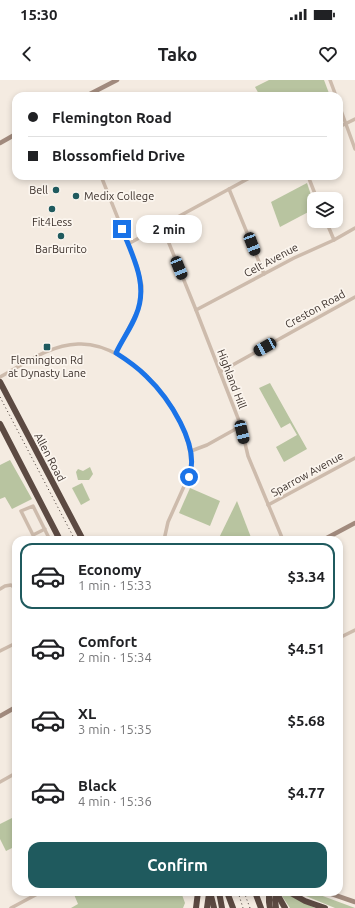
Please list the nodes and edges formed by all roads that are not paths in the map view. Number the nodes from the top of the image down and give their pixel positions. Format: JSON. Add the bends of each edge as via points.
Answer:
{"nodes":[{"id":1,"x":117,"y":80,"type":"edge"},
{"id":2,"x":330,"y":80,"type":"edge"},
{"id":3,"x":94,"y":92,"type":"edge"},
{"id":4,"x":334,"y":92,"type":"edge"},
{"id":5,"x":343,"y":118,"type":"edge"},
{"id":6,"x":355,"y":118,"type":"edge"},
{"id":7,"x":345,"y":124,"type":"junction"},
{"id":8,"x":12,"y":136,"type":"edge"},
{"id":9,"x":0,"y":143,"type":"edge"},
{"id":10,"x":355,"y":149,"type":"edge"},
{"id":11,"x":103,"y":180,"type":"edge"},
{"id":12,"x":246,"y":180,"type":"edge"},
{"id":13,"x":310,"y":180,"type":"edge"},
{"id":14,"x":229,"y":189,"type":"junction"},
{"id":15,"x":314,"y":192,"type":"edge"},
{"id":16,"x":162,"y":226,"type":"junction"},
{"id":17,"x":329,"y":228,"type":"edge"},
{"id":18,"x":355,"y":228,"type":"edge"},
{"id":19,"x":334,"y":240,"type":"junction"},
{"id":20,"x":128,"y":244,"type":"junction"},
{"id":21,"x":264,"y":274,"type":"junction"},
{"id":22,"x":355,"y":297,"type":"edge"},
{"id":23,"x":196,"y":310,"type":"junction"},
{"id":24,"x":116,"y":353,"type":"junction"},
{"id":25,"x":220,"y":372,"type":"junction"},
{"id":26,"x":0,"y":377,"type":"edge"},
{"id":27,"x":0,"y":382,"type":"edge"},
{"id":28,"x":0,"y":424,"type":"edge"},
{"id":29,"x":241,"y":426,"type":"junction"},
{"id":30,"x":191,"y":450,"type":"junction"},
{"id":31,"x":355,"y":458,"type":"edge"},
{"id":32,"x":268,"y":505,"type":"junction"},
{"id":33,"x":355,"y":523,"type":"edge"},
{"id":34,"x":45,"y":529,"type":"junction"},
{"id":35,"x":48,"y":536,"type":"edge"},
{"id":36,"x":58,"y":536,"type":"edge"},
{"id":37,"x":81,"y":536,"type":"edge"},
{"id":38,"x":165,"y":536,"type":"edge"},
{"id":39,"x":281,"y":536,"type":"edge"},
{"id":40,"x":331,"y":536,"type":"edge"},
{"id":41,"x":12,"y":586,"type":"edge"},
{"id":42,"x":0,"y":589,"type":"edge"},
{"id":43,"x":355,"y":630,"type":"edge"},
{"id":44,"x":343,"y":636,"type":"edge"},
{"id":45,"x":12,"y":645,"type":"edge"},
{"id":46,"x":0,"y":651,"type":"edge"},
{"id":47,"x":12,"y":709,"type":"edge"},
{"id":48,"x":0,"y":716,"type":"edge"},
{"id":49,"x":12,"y":775,"type":"edge"},
{"id":50,"x":0,"y":782,"type":"edge"},
{"id":51,"x":34,"y":896,"type":"edge"},
{"id":52,"x":198,"y":896,"type":"edge"},
{"id":53,"x":211,"y":896,"type":"edge"},
{"id":54,"x":220,"y":896,"type":"edge"},
{"id":55,"x":228,"y":896,"type":"edge"},
{"id":56,"x":257,"y":896,"type":"edge"},
{"id":57,"x":269,"y":896,"type":"edge"},
{"id":58,"x":276,"y":896,"type":"edge"},
{"id":59,"x":278,"y":896,"type":"edge"},
{"id":60,"x":296,"y":896,"type":"edge"},
{"id":61,"x":338,"y":896,"type":"edge"},
{"id":62,"x":355,"y":902,"type":"edge"},
{"id":63,"x":284,"y":906,"type":"edge"},
{"id":64,"x":12,"y":908,"type":"edge"},
{"id":65,"x":196,"y":908,"type":"edge"},
{"id":66,"x":214,"y":908,"type":"edge"},
{"id":67,"x":222,"y":908,"type":"edge"},
{"id":68,"x":233,"y":908,"type":"edge"},
{"id":69,"x":261,"y":908,"type":"edge"},
{"id":70,"x":270,"y":908,"type":"edge"},
{"id":71,"x":276,"y":908,"type":"edge"},
{"id":72,"x":325,"y":908,"type":"edge"}],
"edges":[{"from":1,"to":3,"type":"street"},
{"from":2,"to":4,"type":"street"},
{"from":5,"to":7,"type":"street"},
{"from":6,"to":7,"type":"street"},
{"from":7,"to":10,"type":"street"},
{"from":8,"to":9,"type":"street"},
{"from":11,"to":20,"type":"street"},
{"from":12,"to":14,"type":"street"},
{"from":13,"to":15,"type":"street"},
{"from":14,"to":16,"type":"street"},
{"from":14,"to":21,"type":"street"},
{"from":16,"to":20,"type":"street"},
{"from":16,"to":23,"type":"street","name":"Highland Hill"},
{"from":17,"to":19,"type":"street"},
{"from":18,"to":19,"type":"street","name":"Celt Avenue"},
{"from":19,"to":21,"type":"street","name":"Celt Avenue"},
{"from":20,"to":24,"type":"street","via":[[142,286],[141,298],[136,316]]},
{"from":21,"to":23,"type":"street","name":"Celt Avenue"},
{"from":22,"to":25,"type":"street","name":"Creston Road"},
{"from":23,"to":25,"type":"street","name":"Highland Hill"},
{"from":24,"to":26,"type":"street","via":[[91,345],[66,345],[41,354]]},
{"from":24,"to":30,"type":"street","via":[[144,374],[161,393],[177,417]]},
{"from":25,"to":29,"type":"street","name":"Highland Hill"},
{"from":27,"to":37,"type":"highway","name":"Allen Road"},
{"from":28,"to":36,"type":"highway"},
{"from":29,"to":30,"type":"street","via":[[207,445]]},
{"from":29,"to":32,"type":"street","name":"Highland Hill","via":[[248,456]]},
{"from":30,"to":38,"type":"street","via":[[190,473],[168,522]]},
{"from":31,"to":32,"type":"street","name":"Sparrow Avenue"},
{"from":32,"to":39,"type":"street","name":"Highland Hill"},
{"from":33,"to":40,"type":"street"},
{"from":34,"to":34,"type":"street","via":[[33,506],[21,512],[33,536]]},
{"from":34,"to":35,"type":"street"},
{"from":41,"to":42,"type":"street"},
{"from":43,"to":44,"type":"street"},
{"from":45,"to":46,"type":"street"},
{"from":47,"to":48,"type":"street"},
{"from":49,"to":50,"type":"street"},
{"from":51,"to":64,"type":"street"},
{"from":52,"to":65,"type":"highway"},
{"from":53,"to":66,"type":"highway"},
{"from":54,"to":67,"type":"highway"},
{"from":55,"to":68,"type":"highway"},
{"from":56,"to":69,"type":"highway"},
{"from":57,"to":70,"type":"highway"},
{"from":58,"to":71,"type":"highway"},
{"from":59,"to":63,"type":"highway"},
{"from":60,"to":72,"type":"highway"},
{"from":61,"to":62,"type":"street"}]}
